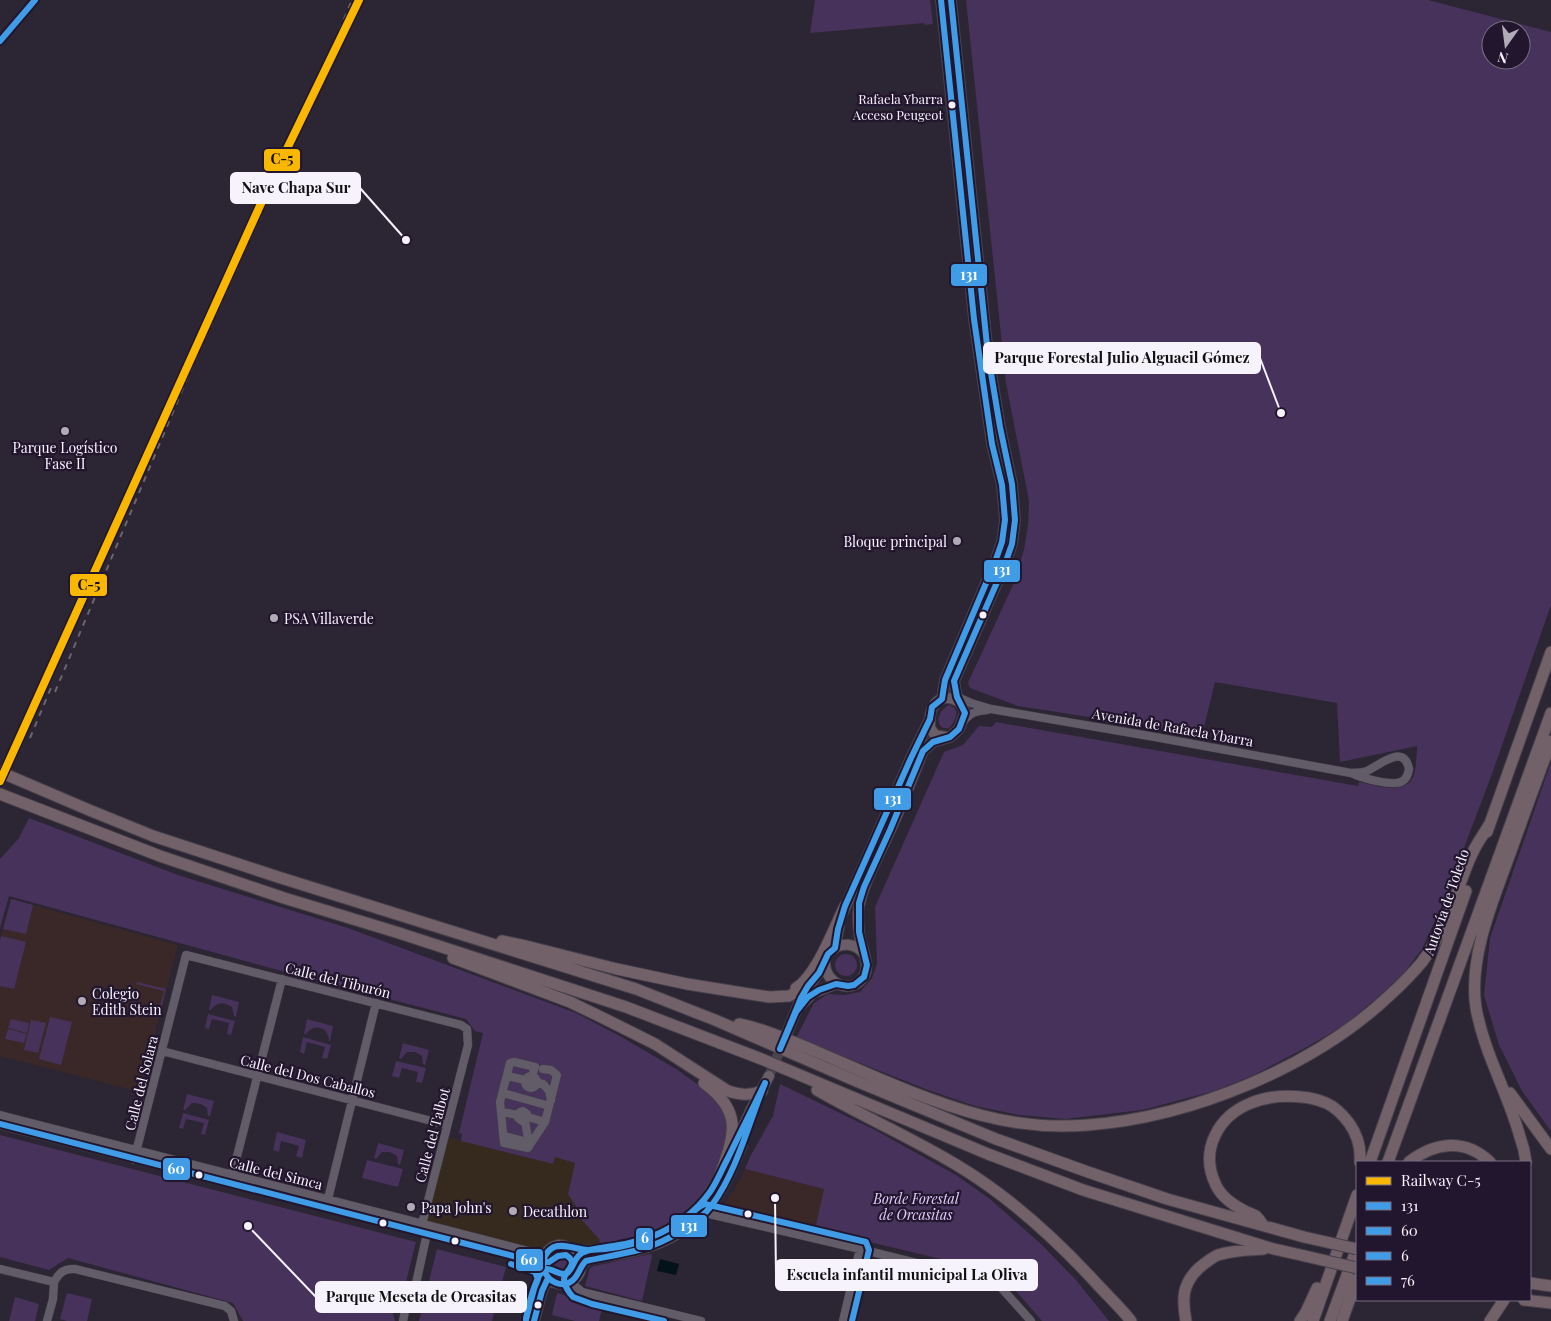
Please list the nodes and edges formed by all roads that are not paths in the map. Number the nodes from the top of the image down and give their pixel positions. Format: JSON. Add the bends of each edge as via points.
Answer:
{"nodes":[{"id":1,"x":35,"y":0,"type":"edge"},
{"id":2,"x":941,"y":0,"type":"edge"},
{"id":3,"x":950,"y":0,"type":"edge"},
{"id":4,"x":0,"y":41,"type":"edge"},
{"id":5,"x":1551,"y":652,"type":"edge"},
{"id":6,"x":942,"y":699,"type":"junction"},
{"id":7,"x":959,"y":701,"type":"junction"},
{"id":8,"x":991,"y":709,"type":"junction"},
{"id":9,"x":1551,"y":713,"type":"edge"},
{"id":10,"x":930,"y":719,"type":"junction"},
{"id":11,"x":962,"y":723,"type":"junction"},
{"id":12,"x":950,"y":738,"type":"junction"},
{"id":13,"x":1551,"y":740,"type":"edge"},
{"id":14,"x":0,"y":772,"type":"edge"},
{"id":15,"x":1351,"y":773,"type":"junction"},
{"id":16,"x":0,"y":794,"type":"edge"},
{"id":17,"x":1489,"y":825,"type":"junction"},
{"id":18,"x":845,"y":906,"type":"junction"},
{"id":19,"x":454,"y":932,"type":"junction"},
{"id":20,"x":399,"y":933,"type":"junction"},
{"id":21,"x":835,"y":948,"type":"junction"},
{"id":22,"x":863,"y":953,"type":"junction"},
{"id":23,"x":186,"y":955,"type":"joint"},
{"id":24,"x":825,"y":963,"type":"junction"},
{"id":25,"x":282,"y":979,"type":"junction"},
{"id":26,"x":836,"y":984,"type":"junction"},
{"id":27,"x":808,"y":986,"type":"junction"},
{"id":28,"x":750,"y":994,"type":"junction"},
{"id":29,"x":376,"y":1003,"type":"junction"},
{"id":30,"x":796,"y":1012,"type":"junction"},
{"id":31,"x":715,"y":1020,"type":"junction"},
{"id":32,"x":633,"y":1033,"type":"junction"},
{"id":33,"x":787,"y":1033,"type":"tunnel mouth"},
{"id":34,"x":468,"y":1045,"type":"joint"},
{"id":35,"x":162,"y":1051,"type":"junction"},
{"id":36,"x":764,"y":1060,"type":"junction"},
{"id":37,"x":535,"y":1067,"type":"junction"},
{"id":38,"x":257,"y":1076,"type":"junction"},
{"id":39,"x":507,"y":1076,"type":"junction"},
{"id":40,"x":769,"y":1076,"type":"tunnel mouth"},
{"id":41,"x":1499,"y":1077,"type":"junction"},
{"id":42,"x":533,"y":1083,"type":"junction"},
{"id":43,"x":762,"y":1091,"type":"junction"},
{"id":44,"x":503,"y":1093,"type":"junction"},
{"id":45,"x":549,"y":1099,"type":"junction"},
{"id":46,"x":352,"y":1100,"type":"junction"},
{"id":47,"x":527,"y":1100,"type":"junction"},
{"id":48,"x":536,"y":1102,"type":"junction"},
{"id":49,"x":502,"y":1112,"type":"junction"},
{"id":50,"x":0,"y":1115,"type":"edge"},
{"id":51,"x":524,"y":1116,"type":"junction"},
{"id":52,"x":541,"y":1121,"type":"junction"},
{"id":53,"x":0,"y":1125,"type":"edge"},
{"id":54,"x":447,"y":1125,"type":"junction"},
{"id":55,"x":531,"y":1143,"type":"junction"},
{"id":56,"x":1551,"y":1149,"type":"edge"},
{"id":57,"x":136,"y":1151,"type":"junction"},
{"id":58,"x":134,"y":1160,"type":"junction"},
{"id":59,"x":1360,"y":1161,"type":"edge"},
{"id":60,"x":1370,"y":1161,"type":"edge"},
{"id":61,"x":1388,"y":1161,"type":"edge"},
{"id":62,"x":1411,"y":1161,"type":"edge"},
{"id":63,"x":1489,"y":1161,"type":"edge"},
{"id":64,"x":1526,"y":1161,"type":"edge"},
{"id":65,"x":720,"y":1175,"type":"junction"},
{"id":66,"x":232,"y":1176,"type":"junction"},
{"id":67,"x":1356,"y":1197,"type":"edge"},
{"id":68,"x":328,"y":1199,"type":"junction"},
{"id":69,"x":705,"y":1213,"type":"junction"},
{"id":70,"x":1348,"y":1221,"type":"junction"},
{"id":71,"x":426,"y":1224,"type":"junction"},
{"id":72,"x":1264,"y":1226,"type":"junction"},
{"id":73,"x":423,"y":1233,"type":"junction"},
{"id":74,"x":1270,"y":1248,"type":"junction"},
{"id":75,"x":1356,"y":1248,"type":"edge"},
{"id":76,"x":573,"y":1249,"type":"junction"},
{"id":77,"x":860,"y":1249,"type":"junction"},
{"id":78,"x":1356,"y":1251,"type":"edge"},
{"id":79,"x":546,"y":1254,"type":"junction"},
{"id":80,"x":582,"y":1264,"type":"junction"},
{"id":81,"x":542,"y":1265,"type":"junction"},
{"id":82,"x":1356,"y":1268,"type":"edge"},
{"id":83,"x":0,"y":1269,"type":"edge"},
{"id":84,"x":1086,"y":1272,"type":"junction"},
{"id":85,"x":548,"y":1278,"type":"junction"},
{"id":86,"x":573,"y":1280,"type":"junction"},
{"id":87,"x":54,"y":1282,"type":"junction"},
{"id":88,"x":1356,"y":1282,"type":"edge"},
{"id":89,"x":1531,"y":1283,"type":"edge"},
{"id":90,"x":1551,"y":1286,"type":"edge"},
{"id":91,"x":1503,"y":1301,"type":"edge"},
{"id":92,"x":1531,"y":1301,"type":"edge"},
{"id":93,"x":1551,"y":1303,"type":"edge"},
{"id":94,"x":48,"y":1321,"type":"edge"},
{"id":95,"x":234,"y":1321,"type":"edge"},
{"id":96,"x":403,"y":1321,"type":"edge"},
{"id":97,"x":534,"y":1321,"type":"edge"},
{"id":98,"x":701,"y":1321,"type":"edge"},
{"id":99,"x":843,"y":1321,"type":"edge"},
{"id":100,"x":1031,"y":1321,"type":"edge"},
{"id":101,"x":1122,"y":1321,"type":"edge"},
{"id":102,"x":1131,"y":1321,"type":"edge"},
{"id":103,"x":1186,"y":1321,"type":"edge"},
{"id":104,"x":1300,"y":1321,"type":"edge"},
{"id":105,"x":1313,"y":1321,"type":"edge"},
{"id":106,"x":1330,"y":1321,"type":"edge"},
{"id":107,"x":1342,"y":1321,"type":"edge"},
{"id":108,"x":1490,"y":1321,"type":"edge"}],
"edges":[{"from":1,"to":4,"type":"street"},
{"from":2,"to":6,"type":"main road","via":[[974,319],[992,444],[1002,485],[1004,520],[1002,542],[945,680]]},
{"from":3,"to":7,"type":"main road","via":[[988,356],[1012,484],[1015,520],[1005,564],[954,681]]},
{"from":5,"to":17,"type":"highway","name":"Autovía de Toledo"},
{"from":6,"to":7,"type":"main road"},
{"from":6,"to":10,"type":"main road","via":[[932,707]]},
{"from":7,"to":8,"type":"street","name":"Avenida de Rafaela Ybarra"},
{"from":7,"to":11,"type":"main road","via":[[964,713]]},
{"from":8,"to":11,"type":"street","via":[[975,711]]},
{"from":8,"to":15,"type":"street","name":"Avenida de Rafaela Ybarra"},
{"from":9,"to":61,"type":"highway"},
{"from":10,"to":12,"type":"main road","via":[[930,728],[935,735]]},
{"from":10,"to":18,"type":"main road"},
{"from":11,"to":12,"type":"main road"},
{"from":12,"to":22,"type":"main road","via":[[933,742],[923,751],[864,887],[858,918]]},
{"from":13,"to":41,"type":"highway","via":[[1481,937],[1475,982],[1476,1007],[1488,1054]]},
{"from":14,"to":19,"type":"highway","via":[[153,836]]},
{"from":15,"to":15,"type":"street","name":"Avenida de Rafaela Ybarra","via":[[1394,783],[1405,779],[1409,769],[1406,760],[1396,756],[1367,770]]},
{"from":16,"to":20,"type":"highway","via":[[160,856]]},
{"from":17,"to":31,"type":"highway","via":[[1473,852],[1437,938],[1422,962],[1385,1000],[1362,1020],[1311,1053],[1257,1081],[1188,1106],[1088,1125],[1048,1126],[983,1116],[756,1028]]},
{"from":17,"to":60,"type":"highway","name":"Autovía de Toledo"},
{"from":18,"to":21,"type":"main road"},
{"from":18,"to":28,"type":"highway","via":[[808,978],[791,990]]},
{"from":19,"to":28,"type":"highway","via":[[687,984]]},
{"from":19,"to":31,"type":"highway","via":[[636,989]]},
{"from":20,"to":32,"type":"highway","via":[[429,949],[570,1002]]},
{"from":20,"to":36,"type":"highway","via":[[626,1006]]},
{"from":21,"to":22,"type":"main road","via":[[847,944]]},
{"from":21,"to":24,"type":"main road"},
{"from":22,"to":26,"type":"main road","via":[[867,965],[864,977],[854,985]]},
{"from":23,"to":25,"type":"street","name":"Calle del Tiburón"},
{"from":23,"to":35,"type":"street","name":"Calle del Solara"},
{"from":24,"to":26,"type":"main road","via":[[828,975]]},
{"from":24,"to":27,"type":"main road"},
{"from":25,"to":29,"type":"street","name":"Calle del Tiburón"},
{"from":25,"to":38,"type":"street"},
{"from":26,"to":30,"type":"main road","via":[[813,993]]},
{"from":27,"to":28,"type":"highway","via":[[783,997]]},
{"from":27,"to":30,"type":"main road"},
{"from":29,"to":34,"type":"street","name":"Calle del Tiburón","via":[[460,1025],[467,1029]]},
{"from":29,"to":46,"type":"street"},
{"from":30,"to":33,"type":"main road"},
{"from":31,"to":72,"type":"highway","via":[[996,1139],[1167,1199]]},
{"from":32,"to":43,"type":"highway","via":[[728,1091],[741,1094]]},
{"from":32,"to":65,"type":"highway","via":[[710,1088],[726,1106],[733,1132]]},
{"from":34,"to":54,"type":"street","name":"Calle del Talbot"},
{"from":35,"to":38,"type":"street","name":"Calle del Dos Caballos"},
{"from":35,"to":57,"type":"street","name":"Calle del Solara"},
{"from":36,"to":74,"type":"highway","via":[[988,1154],[1083,1190]]},
{"from":36,"to":84,"type":"highway","via":[[977,1178],[1038,1224]]},
{"from":37,"to":39,"type":"street","via":[[512,1062]]},
{"from":37,"to":42,"type":"street"},
{"from":37,"to":45,"type":"street","via":[[551,1070],[557,1075]]},
{"from":38,"to":46,"type":"street","name":"Calle del Dos Caballos"},
{"from":38,"to":66,"type":"street"},
{"from":39,"to":42,"type":"street"},
{"from":39,"to":44,"type":"street"},
{"from":40,"to":43,"type":"main road"},
{"from":41,"to":56,"type":"highway"},
{"from":41,"to":64,"type":"highway","via":[[1516,1122]]},
{"from":42,"to":45,"type":"street","via":[[545,1086]]},
{"from":42,"to":47,"type":"street"},
{"from":42,"to":48,"type":"street","via":[[544,1087],[546,1094],[542,1101]]},
{"from":43,"to":65,"type":"main road"},
{"from":43,"to":69,"type":"main road","via":[[728,1178]]},
{"from":44,"to":47,"type":"street"},
{"from":44,"to":49,"type":"street","via":[[500,1102]]},
{"from":45,"to":48,"type":"street"},
{"from":45,"to":52,"type":"street"},
{"from":46,"to":54,"type":"street","name":"Calle del Dos Caballos"},
{"from":46,"to":68,"type":"street"},
{"from":47,"to":48,"type":"street"},
{"from":47,"to":51,"type":"street"},
{"from":49,"to":51,"type":"street"},
{"from":49,"to":55,"type":"street","via":[[504,1143],[528,1148]]},
{"from":50,"to":57,"type":"street","name":"Calle del Simca"},
{"from":51,"to":52,"type":"street"},
{"from":51,"to":55,"type":"street"},
{"from":52,"to":55,"type":"street"},
{"from":53,"to":58,"type":"street","name":"Calle del Simca"},
{"from":54,"to":71,"type":"street","name":"Calle del Talbot"},
{"from":57,"to":58,"type":"street","name":"Calle del Solara"},
{"from":57,"to":66,"type":"street","name":"Calle del Simca"},
{"from":58,"to":73,"type":"street","name":"Calle del Simca"},
{"from":59,"to":72,"type":"highway","via":[[1356,1132],[1343,1115],[1327,1103],[1306,1098],[1270,1098],[1251,1103],[1229,1116],[1216,1130],[1210,1146],[1210,1172],[1222,1194],[1234,1205],[1256,1216]]},
{"from":62,"to":63,"type":"highway","via":[[1429,1150],[1451,1145],[1473,1150]]},
{"from":65,"to":76,"type":"main road","via":[[700,1206],[663,1233],[630,1244],[596,1250]]},
{"from":66,"to":68,"type":"street","name":"Calle del Simca"},
{"from":67,"to":70,"type":"highway"},
{"from":68,"to":71,"type":"street","name":"Calle del Simca"},
{"from":69,"to":77,"type":"street"},
{"from":69,"to":80,"type":"main road","via":[[652,1246],[589,1259]]},
{"from":70,"to":104,"type":"highway"},
{"from":70,"to":105,"type":"highway"},
{"from":71,"to":73,"type":"street","name":"Calle del Talbot"},
{"from":71,"to":79,"type":"street","name":"Calle del Simca"},
{"from":72,"to":75,"type":"highway","bridge":true},
{"from":73,"to":81,"type":"street","name":"Calle del Simca"},
{"from":73,"to":96,"type":"street","name":"Calle del Talbot","via":[[413,1297]]},
{"from":74,"to":82,"type":"highway","bridge":true},
{"from":74,"to":103,"type":"highway","via":[[1217,1255],[1206,1262],[1188,1280],[1183,1308]]},
{"from":76,"to":79,"type":"main road","via":[[559,1245]]},
{"from":76,"to":80,"type":"main road"},
{"from":77,"to":99,"type":"street"},
{"from":77,"to":100,"type":"street","via":[[997,1283]]},
{"from":78,"to":106,"type":"highway"},
{"from":79,"to":81,"type":"main road"},
{"from":80,"to":86,"type":"main road"},
{"from":81,"to":85,"type":"main road"},
{"from":83,"to":87,"type":"street"},
{"from":84,"to":101,"type":"highway"},
{"from":84,"to":102,"type":"highway"},
{"from":85,"to":86,"type":"main road","via":[[558,1283]]},
{"from":85,"to":97,"type":"main road"},
{"from":86,"to":98,"type":"street","via":[[582,1292]]},
{"from":87,"to":94,"type":"street"},
{"from":87,"to":95,"type":"street","via":[[63,1271],[75,1269],[225,1306],[231,1311]]},
{"from":88,"to":107,"type":"highway"},
{"from":89,"to":90,"type":"highway"},
{"from":91,"to":108,"type":"highway"},
{"from":92,"to":93,"type":"highway"}]}
